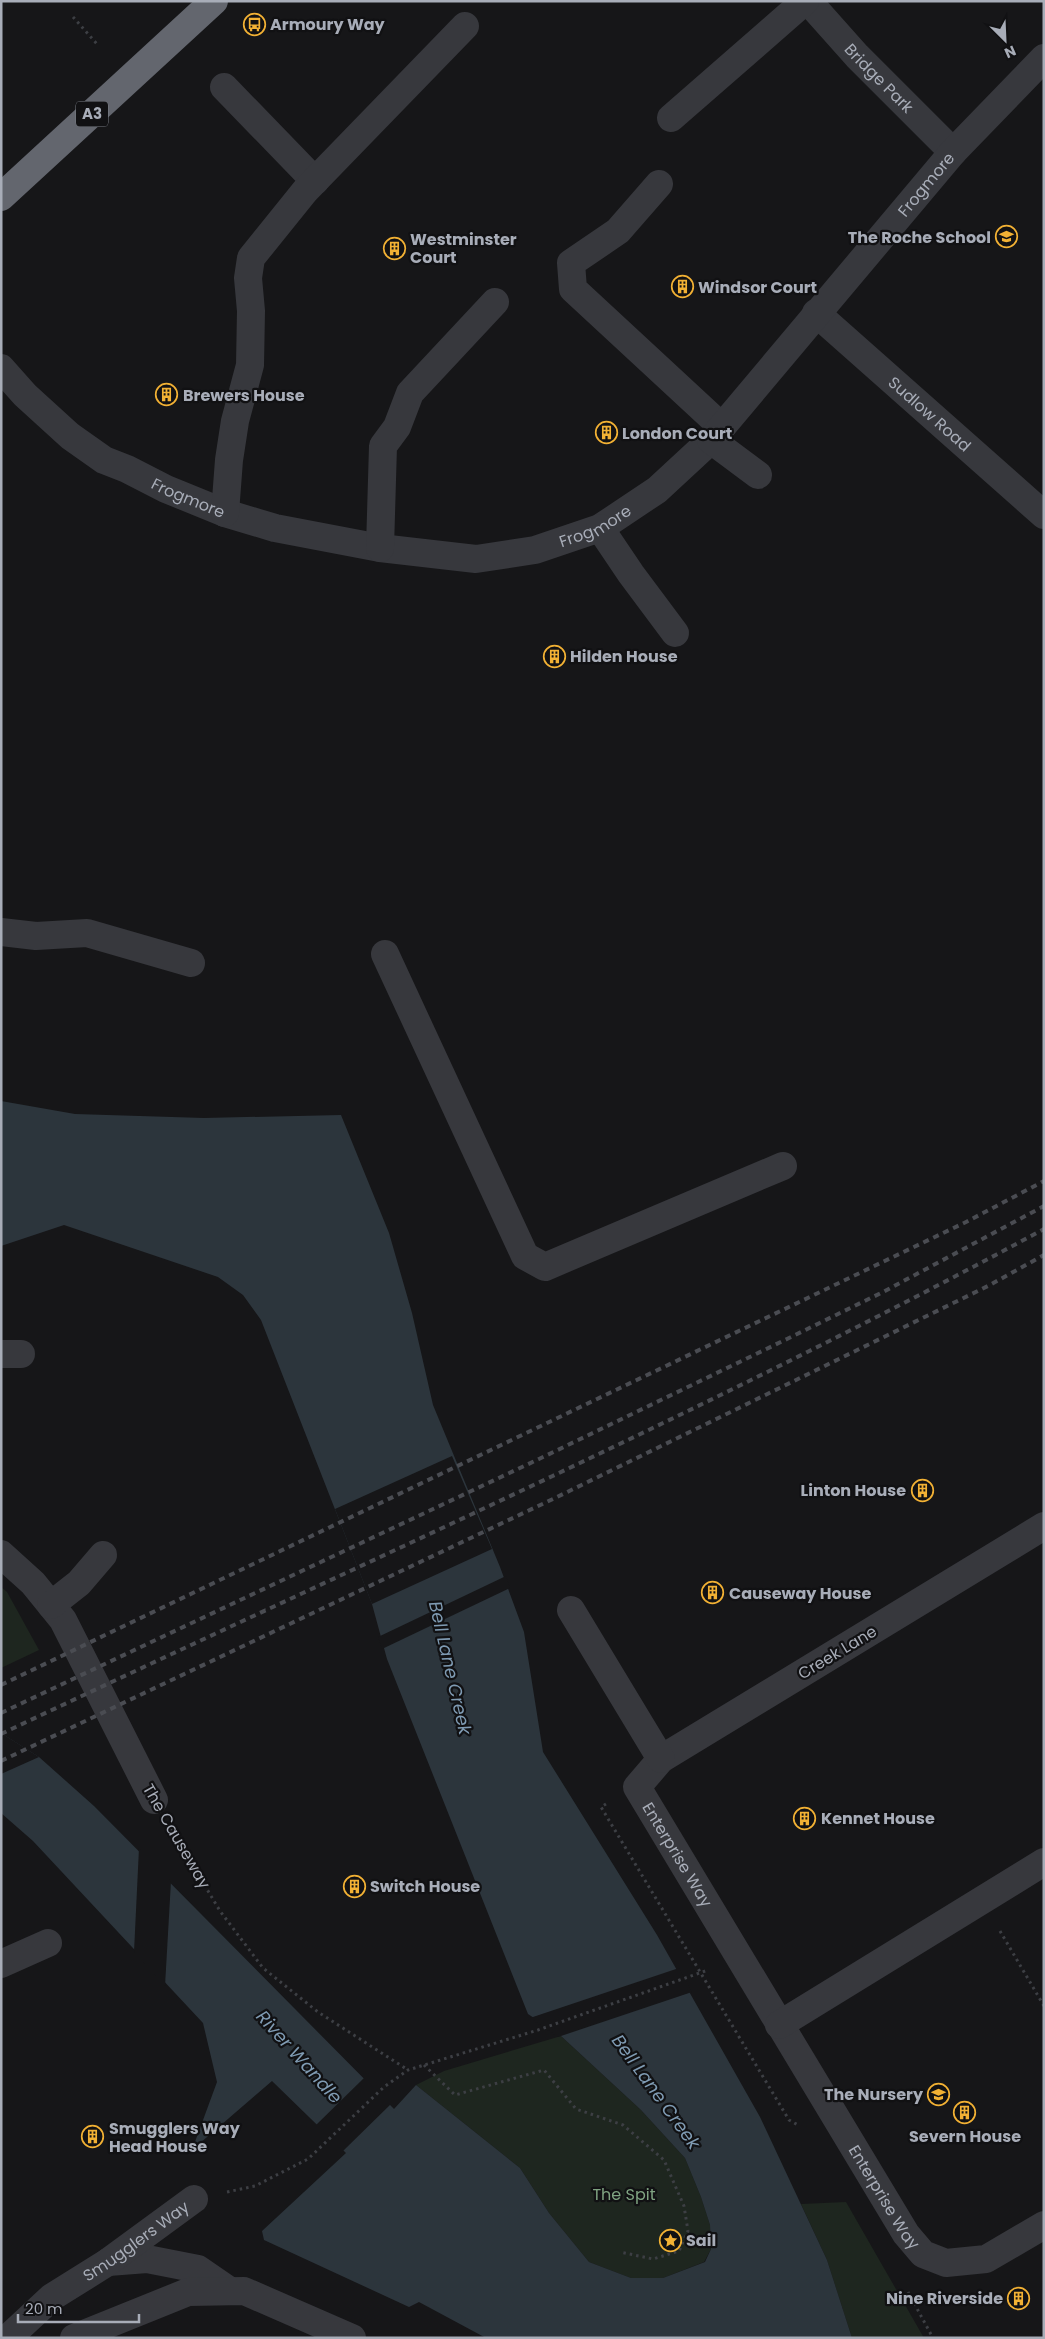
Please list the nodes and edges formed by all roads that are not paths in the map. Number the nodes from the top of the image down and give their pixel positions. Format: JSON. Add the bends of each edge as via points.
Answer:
{"nodes":[{"id":1,"x":214,"y":1,"type":"edge"},
{"id":2,"x":806,"y":1,"type":"edge"},
{"id":3,"x":465,"y":26,"type":"dead end"},
{"id":4,"x":1044,"y":58,"type":"edge"},
{"id":5,"x":224,"y":88,"type":"dead end"},
{"id":6,"x":671,"y":118,"type":"dead end"},
{"id":7,"x":953,"y":152,"type":"junction"},
{"id":8,"x":315,"y":181,"type":"junction"},
{"id":9,"x":659,"y":184,"type":"dead end"},
{"id":10,"x":1,"y":197,"type":"edge"},
{"id":11,"x":495,"y":302,"type":"dead end"},
{"id":12,"x":816,"y":313,"type":"junction"},
{"id":13,"x":1,"y":368,"type":"edge"},
{"id":14,"x":716,"y":433,"type":"junction"},
{"id":15,"x":758,"y":475,"type":"dead end"},
{"id":16,"x":225,"y":513,"type":"junction"},
{"id":17,"x":1044,"y":515,"type":"edge"},
{"id":18,"x":600,"y":528,"type":"junction"},
{"id":19,"x":380,"y":548,"type":"junction"},
{"id":20,"x":675,"y":633,"type":"dead end"},
{"id":21,"x":1,"y":932,"type":"edge"},
{"id":22,"x":385,"y":954,"type":"dead end"},
{"id":23,"x":191,"y":963,"type":"dead end"},
{"id":24,"x":783,"y":1166,"type":"dead end"},
{"id":25,"x":1044,"y":1526,"type":"edge"},
{"id":26,"x":1,"y":1554,"type":"edge"},
{"id":27,"x":103,"y":1555,"type":"dead end"},
{"id":28,"x":51,"y":1606,"type":"junction"},
{"id":29,"x":571,"y":1610,"type":"dead end"},
{"id":30,"x":661,"y":1759,"type":"junction"},
{"id":31,"x":637,"y":1787,"type":"joint"},
{"id":32,"x":154,"y":1800,"type":"road end"},
{"id":33,"x":1044,"y":1862,"type":"edge"},
{"id":34,"x":48,"y":1943,"type":"dead end"},
{"id":35,"x":1,"y":1964,"type":"edge"},
{"id":36,"x":779,"y":2024,"type":"junction"},
{"id":37,"x":194,"y":2199,"type":"road end"},
{"id":38,"x":1044,"y":2224,"type":"edge"},
{"id":39,"x":108,"y":2262,"type":"junction"},
{"id":40,"x":230,"y":2291,"type":"junction"},
{"id":41,"x":8,"y":2338,"type":"edge"},
{"id":42,"x":74,"y":2338,"type":"edge"},
{"id":43,"x":352,"y":2338,"type":"edge"}],
"edges":[{"from":1,"to":10,"type":"highway","number":"A3"},
{"from":2,"to":6,"type":"street","name":"Bridge Park"},
{"from":2,"to":7,"type":"street","name":"Bridge Park"},
{"from":3,"to":8,"type":"street"},
{"from":4,"to":7,"type":"street","name":"Frogmore"},
{"from":5,"to":8,"type":"street"},
{"from":7,"to":12,"type":"street","name":"Frogmore"},
{"from":8,"to":16,"type":"street","via":[[251,258],[248,278],[250,365],[235,421]]},
{"from":9,"to":14,"type":"street","via":[[618,231],[571,263],[573,289]]},
{"from":11,"to":19,"type":"street","via":[[410,394],[397,426],[383,446]]},
{"from":12,"to":14,"type":"street","name":"Frogmore"},
{"from":12,"to":17,"type":"street","name":"Sudlow Road"},
{"from":13,"to":16,"type":"street","name":"Frogmore","via":[[70,436],[104,460],[166,490]]},
{"from":14,"to":15,"type":"street"},
{"from":14,"to":18,"type":"street","name":"Frogmore","via":[[657,490]]},
{"from":16,"to":19,"type":"street","name":"Frogmore","via":[[274,528]]},
{"from":18,"to":19,"type":"street","name":"Frogmore","via":[[535,550],[476,559]]},
{"from":18,"to":20,"type":"street"},
{"from":21,"to":23,"type":"street","via":[[36,936],[87,932]]},
{"from":22,"to":24,"type":"street","via":[[525,1256],[545,1267]]},
{"from":25,"to":30,"type":"street","name":"Creek Lane"},
{"from":26,"to":28,"type":"street","name":"The Causeway","via":[[34,1583]]},
{"from":27,"to":28,"type":"street","via":[[79,1583]]},
{"from":28,"to":32,"type":"street","name":"The Causeway","via":[[63,1620]]},
{"from":29,"to":30,"type":"street"},
{"from":30,"to":31,"type":"street","name":"Creek Lane"},
{"from":31,"to":36,"type":"street","name":"Enterprise Way"},
{"from":33,"to":36,"type":"street"},
{"from":34,"to":35,"type":"street"},
{"from":36,"to":38,"type":"street","name":"Enterprise Way","via":[[906,2234],[923,2254],[946,2263],[986,2259]]},
{"from":37,"to":39,"type":"street","name":"Smugglers Way"},
{"from":39,"to":40,"type":"street","via":[[147,2259],[198,2269]]},
{"from":39,"to":41,"type":"street","name":"Smugglers Way","via":[[52,2297]]},
{"from":40,"to":42,"type":"street","via":[[188,2292]]},
{"from":40,"to":43,"type":"street","via":[[244,2290]]}]}
